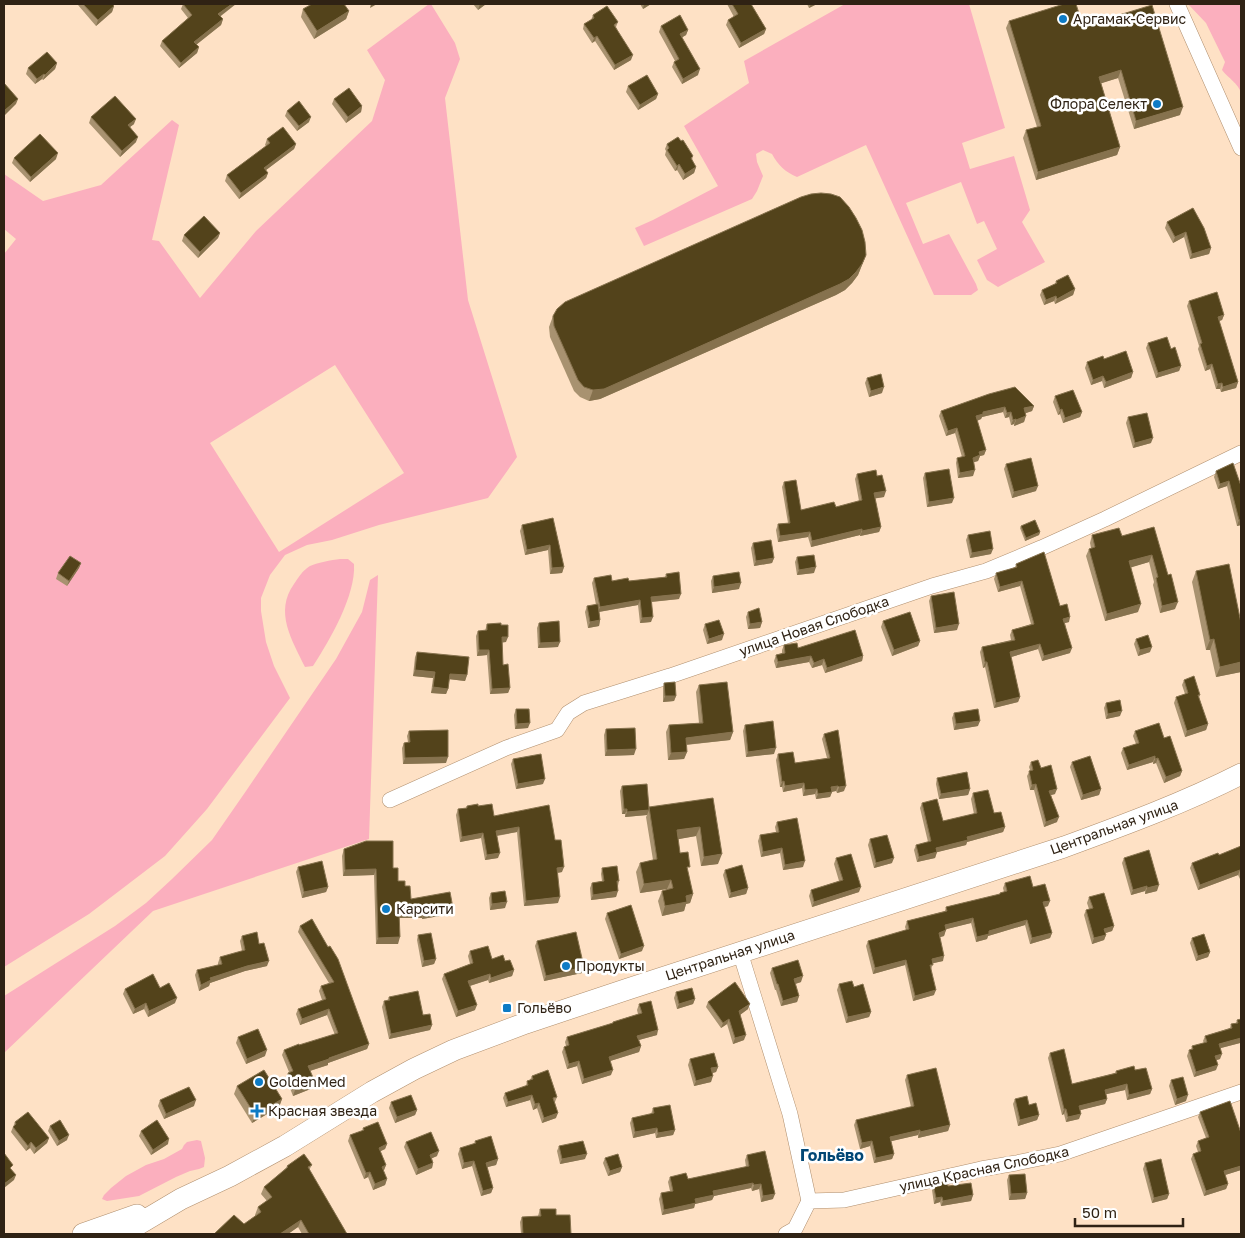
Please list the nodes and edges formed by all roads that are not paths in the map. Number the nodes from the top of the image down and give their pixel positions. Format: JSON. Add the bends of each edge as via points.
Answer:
{"nodes":[{"id":1,"x":1177,"y":4,"type":"edge"},
{"id":2,"x":1241,"y":148,"type":"edge"},
{"id":3,"x":1241,"y":453,"type":"edge"},
{"id":4,"x":1241,"y":774,"type":"edge"},
{"id":5,"x":390,"y":800,"type":"dead end"},
{"id":6,"x":740,"y":952,"type":"junction"},
{"id":7,"x":1241,"y":1092,"type":"edge"},
{"id":8,"x":181,"y":1199,"type":"junction"},
{"id":9,"x":809,"y":1201,"type":"junction"},
{"id":10,"x":793,"y":1232,"type":"edge"},
{"id":11,"x":85,"y":1233,"type":"edge"},
{"id":12,"x":122,"y":1234,"type":"edge"}],
"edges":[{"from":1,"to":2,"type":"street"},
{"from":3,"to":5,"type":"street","name":"улица Новая Слободка","via":[[1105,519],[986,571],[932,586],[584,703],[568,713],[557,730],[506,748]]},
{"from":4,"to":6,"type":"main road","name":"Центральная улица","via":[[1135,821],[1073,844]]},
{"from":6,"to":8,"type":"main road","name":"Центральная улица","via":[[454,1050],[372,1092],[285,1146]]},
{"from":6,"to":9,"type":"street","via":[[790,1114]]},
{"from":7,"to":9,"type":"street","name":"улица Красная Слободка","via":[[1060,1154],[844,1200]]},
{"from":8,"to":11,"type":"main road"},
{"from":8,"to":12,"type":"main road"},
{"from":9,"to":10,"type":"street"}]}
